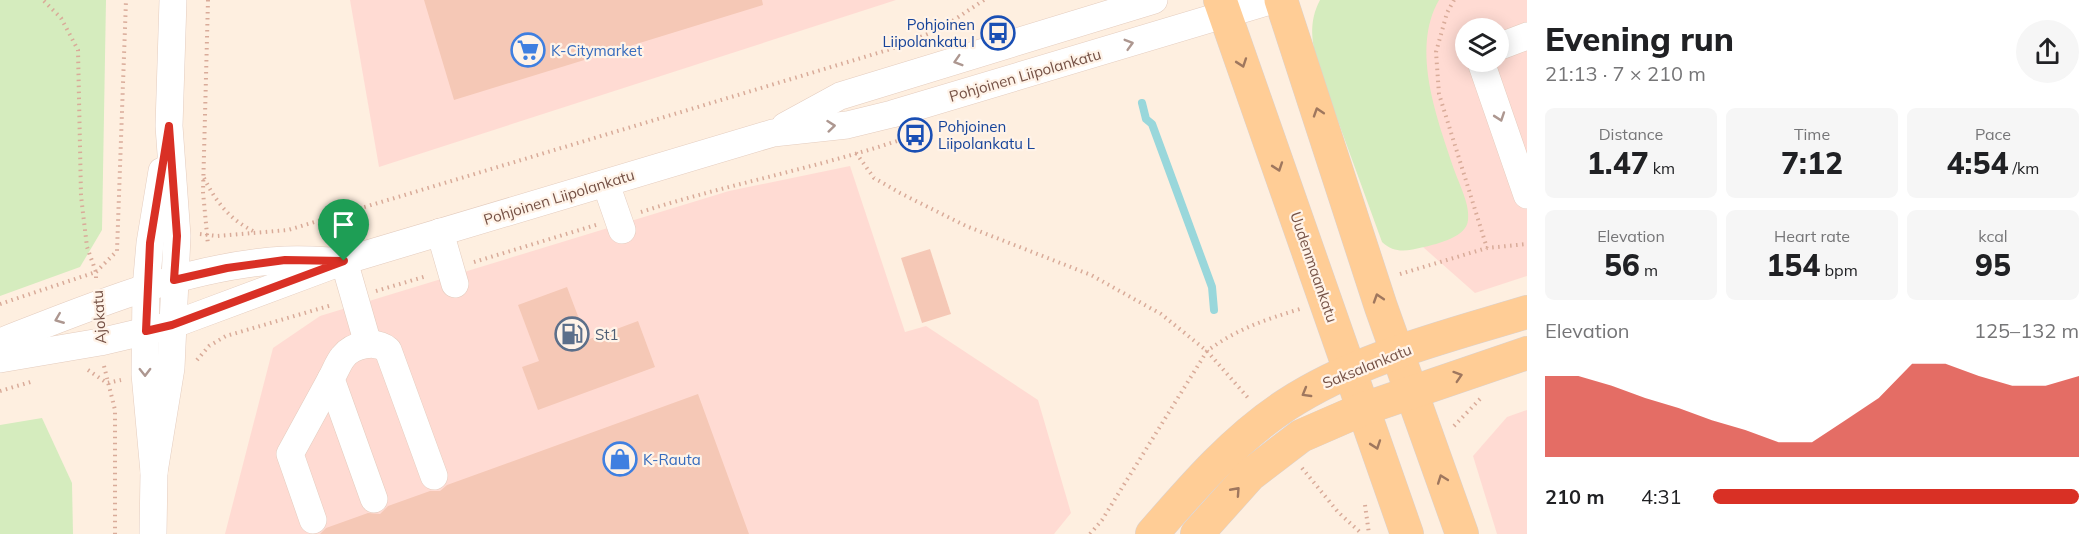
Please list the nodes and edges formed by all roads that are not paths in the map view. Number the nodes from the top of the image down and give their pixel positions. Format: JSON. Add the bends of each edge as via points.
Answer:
{"nodes":[{"id":1,"x":173,"y":0,"type":"edge"},
{"id":2,"x":1154,"y":0,"type":"edge"},
{"id":3,"x":1273,"y":0,"type":"edge"},
{"id":4,"x":1281,"y":0,"type":"edge"},
{"id":5,"x":1222,"y":7,"type":"edge"},
{"id":6,"x":1527,"y":36,"type":"edge"},
{"id":7,"x":1509,"y":43,"type":"edge"},
{"id":8,"x":1484,"y":72,"type":"edge"},
{"id":9,"x":169,"y":126,"type":"junction"},
{"id":10,"x":773,"y":133,"type":"junction"},
{"id":11,"x":606,"y":184,"type":"junction"},
{"id":12,"x":1527,"y":195,"type":"edge"},
{"id":13,"x":622,"y":230,"type":"dead end"},
{"id":14,"x":440,"y":232,"type":"junction"},
{"id":15,"x":344,"y":261,"type":"junction"},
{"id":16,"x":174,"y":280,"type":"junction"},
{"id":17,"x":455,"y":284,"type":"dead end"},
{"id":18,"x":146,"y":288,"type":"junction"},
{"id":19,"x":1527,"y":312,"type":"edge"},
{"id":20,"x":172,"y":325,"type":"junction"},
{"id":21,"x":146,"y":331,"type":"junction"},
{"id":22,"x":0,"y":342,"type":"edge"},
{"id":23,"x":368,"y":344,"type":"junction"},
{"id":24,"x":1398,"y":353,"type":"junction"},
{"id":25,"x":1527,"y":353,"type":"edge"},
{"id":26,"x":0,"y":359,"type":"edge"},
{"id":27,"x":1350,"y":370,"type":"junction"},
{"id":28,"x":331,"y":379,"type":"junction"},
{"id":29,"x":1411,"y":391,"type":"junction"},
{"id":30,"x":1364,"y":408,"type":"junction"},
{"id":31,"x":153,"y":472,"type":"junction"},
{"id":32,"x":434,"y":476,"type":"dead end"},
{"id":33,"x":374,"y":499,"type":"dead end"},
{"id":34,"x":313,"y":520,"type":"dead end"},
{"id":35,"x":153,"y":534,"type":"edge"},
{"id":36,"x":1152,"y":534,"type":"edge"},
{"id":37,"x":1197,"y":534,"type":"edge"},
{"id":38,"x":1407,"y":534,"type":"edge"},
{"id":39,"x":1462,"y":534,"type":"edge"}],
"edges":[{"from":1,"to":9,"type":"street"},
{"from":2,"to":10,"type":"street","name":"Pohjoinen Liipolankatu","one_way":true,"via":[[840,96]]},
{"from":3,"to":5,"type":"street","name":"Pohjoinen Liipolankatu"},
{"from":24,"to":4,"type":"main road","one_way":true},
{"from":10,"to":5,"type":"street","name":"Pohjoinen Liipolankatu","one_way":true,"via":[[892,114]]},
{"from":5,"to":27,"type":"main road","name":"Uudenmaankatu","one_way":true},
{"from":6,"to":7,"type":"street"},
{"from":8,"to":12,"type":"street","one_way":true},
{"from":9,"to":16,"type":"street","via":[[177,236]]},
{"from":9,"to":18,"type":"street"},
{"from":10,"to":11,"type":"street","name":"Pohjoinen Liipolankatu"},
{"from":11,"to":13,"type":"street"},
{"from":11,"to":14,"type":"street","name":"Pohjoinen Liipolankatu"},
{"from":14,"to":15,"type":"street","name":"Pohjoinen Liipolankatu"},
{"from":14,"to":17,"type":"street"},
{"from":15,"to":16,"type":"street","name":"Pohjoinen Liipolankatu","via":[[285,260]]},
{"from":15,"to":20,"type":"street","name":"Pohjoinen Liipolankatu"},
{"from":15,"to":23,"type":"street"},
{"from":16,"to":18,"type":"street","name":"Pohjoinen Liipolankatu"},
{"from":16,"to":20,"type":"street"},
{"from":18,"to":21,"type":"street"},
{"from":18,"to":22,"type":"street","name":"Pohjoinen Liipolankatu","one_way":true},
{"from":19,"to":24,"type":"main road","name":"Saksalankatu"},
{"from":20,"to":21,"type":"street","name":"Pohjoinen Liipolankatu"},
{"from":20,"to":31,"type":"street","via":[[171,368]]},
{"from":21,"to":26,"type":"street","name":"Pohjoinen Liipolankatu"},
{"from":21,"to":31,"type":"street","one_way":true,"via":[[145,374]]},
{"from":23,"to":28,"type":"street","via":[[350,350]]},
{"from":23,"to":32,"type":"street","via":[[381,344],[388,350]]},
{"from":24,"to":27,"type":"main road","name":"Saksalankatu"},
{"from":24,"to":29,"type":"main road"},
{"from":29,"to":25,"type":"main road","one_way":true},
{"from":27,"to":30,"type":"main road","name":"Uudenmaankatu"},
{"from":27,"to":36,"type":"main road","name":"Saksalankatu","one_way":true,"via":[[1285,405],[1254,429]]},
{"from":28,"to":33,"type":"street"},
{"from":28,"to":34,"type":"street","via":[[290,454]]},
{"from":29,"to":30,"type":"main road"},
{"from":39,"to":29,"type":"main road","one_way":true},
{"from":37,"to":30,"type":"main road","one_way":true,"via":[[1250,476],[1301,436]]},
{"from":30,"to":38,"type":"main road","name":"Uudenmaankatu","one_way":true},
{"from":31,"to":35,"type":"street"}]}
